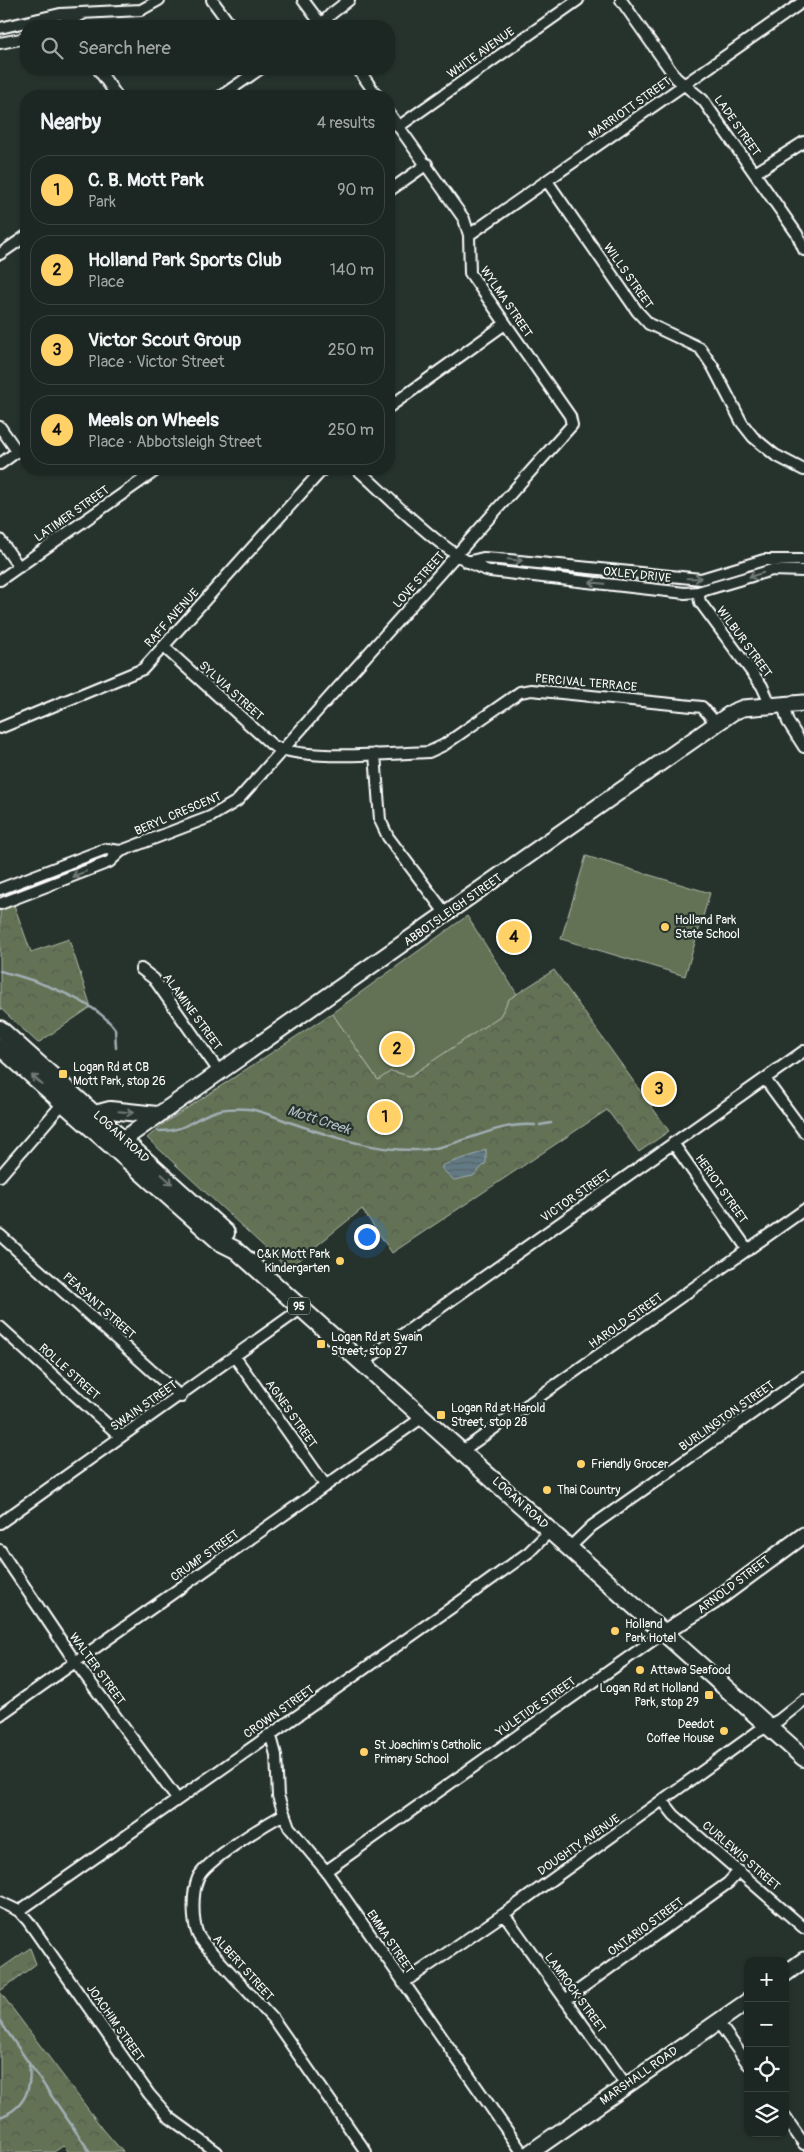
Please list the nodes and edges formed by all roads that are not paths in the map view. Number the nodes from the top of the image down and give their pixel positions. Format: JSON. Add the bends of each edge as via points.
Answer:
{"nodes":[{"id":1,"x":159,"y":0,"type":"edge"},
{"id":2,"x":212,"y":0,"type":"edge"},
{"id":3,"x":303,"y":0,"type":"edge"},
{"id":4,"x":349,"y":0,"type":"edge"},
{"id":5,"x":578,"y":0,"type":"edge"},
{"id":6,"x":621,"y":0,"type":"edge"},
{"id":7,"x":804,"y":1,"type":"edge"},
{"id":8,"x":70,"y":20,"type":"edge"},
{"id":9,"x":227,"y":20,"type":"edge"},
{"id":10,"x":320,"y":20,"type":"edge"},
{"id":11,"x":328,"y":20,"type":"edge"},
{"id":12,"x":20,"y":26,"type":"edge"},
{"id":13,"x":0,"y":28,"type":"edge"},
{"id":14,"x":20,"y":39,"type":"edge"},
{"id":15,"x":0,"y":43,"type":"edge"},
{"id":16,"x":102,"y":75,"type":"edge"},
{"id":17,"x":251,"y":75,"type":"edge"},
{"id":18,"x":362,"y":75,"type":"edge"},
{"id":19,"x":684,"y":85,"type":"junction"},
{"id":20,"x":113,"y":90,"type":"edge"},
{"id":21,"x":230,"y":90,"type":"edge"},
{"id":22,"x":373,"y":90,"type":"edge"},
{"id":23,"x":395,"y":122,"type":"edge"},
{"id":24,"x":398,"y":127,"type":"junction"},
{"id":25,"x":804,"y":142,"type":"edge"},
{"id":26,"x":427,"y":164,"type":"junction"},
{"id":27,"x":755,"y":173,"type":"junction"},
{"id":28,"x":547,"y":181,"type":"junction"},
{"id":29,"x":395,"y":187,"type":"edge"},
{"id":30,"x":469,"y":235,"type":"junction"},
{"id":31,"x":20,"y":240,"type":"edge"},
{"id":32,"x":804,"y":250,"type":"edge"},
{"id":33,"x":0,"y":254,"type":"edge"},
{"id":34,"x":505,"y":324,"type":"junction"},
{"id":35,"x":395,"y":403,"type":"edge"},
{"id":36,"x":572,"y":424,"type":"joint"},
{"id":37,"x":0,"y":427,"type":"edge"},
{"id":38,"x":20,"y":449,"type":"edge"},
{"id":39,"x":17,"y":451,"type":"junction"},
{"id":40,"x":0,"y":464,"type":"edge"},
{"id":41,"x":804,"y":470,"type":"edge"},
{"id":42,"x":149,"y":475,"type":"edge"},
{"id":43,"x":318,"y":475,"type":"edge"},
{"id":44,"x":364,"y":475,"type":"edge"},
{"id":45,"x":0,"y":540,"type":"edge"},
{"id":46,"x":457,"y":556,"type":"junction"},
{"id":47,"x":804,"y":560,"type":"edge"},
{"id":48,"x":467,"y":562,"type":"junction"},
{"id":49,"x":19,"y":567,"type":"junction"},
{"id":50,"x":804,"y":570,"type":"edge"},
{"id":51,"x":0,"y":580,"type":"edge"},
{"id":52,"x":698,"y":592,"type":"junction"},
{"id":53,"x":164,"y":647,"type":"junction"},
{"id":54,"x":804,"y":703,"type":"edge"},
{"id":55,"x":777,"y":705,"type":"junction"},
{"id":56,"x":716,"y":724,"type":"junction"},
{"id":57,"x":0,"y":728,"type":"edge"},
{"id":58,"x":804,"y":747,"type":"edge"},
{"id":59,"x":283,"y":751,"type":"junction"},
{"id":60,"x":375,"y":754,"type":"junction"},
{"id":61,"x":120,"y":851,"type":"junction"},
{"id":62,"x":0,"y":889,"type":"edge"},
{"id":63,"x":0,"y":904,"type":"edge"},
{"id":64,"x":446,"y":914,"type":"junction"},
{"id":65,"x":141,"y":969,"type":"dead end"},
{"id":66,"x":2,"y":1040,"type":"edge"},
{"id":67,"x":804,"y":1051,"type":"edge"},
{"id":68,"x":220,"y":1073,"type":"junction"},
{"id":69,"x":765,"y":1079,"type":"junction"},
{"id":70,"x":63,"y":1103,"type":"junction"},
{"id":71,"x":95,"y":1114,"type":"junction"},
{"id":72,"x":157,"y":1116,"type":"junction"},
{"id":73,"x":804,"y":1132,"type":"edge"},
{"id":74,"x":118,"y":1143,"type":"junction"},
{"id":75,"x":673,"y":1143,"type":"junction"},
{"id":76,"x":0,"y":1176,"type":"edge"},
{"id":77,"x":804,"y":1210,"type":"edge"},
{"id":78,"x":0,"y":1236,"type":"edge"},
{"id":79,"x":748,"y":1250,"type":"junction"},
{"id":80,"x":302,"y":1308,"type":"junction"},
{"id":81,"x":0,"y":1327,"type":"edge"},
{"id":82,"x":235,"y":1357,"type":"junction"},
{"id":83,"x":362,"y":1363,"type":"junction"},
{"id":84,"x":804,"y":1377,"type":"edge"},
{"id":85,"x":180,"y":1396,"type":"junction"},
{"id":86,"x":423,"y":1416,"type":"junction"},
{"id":87,"x":121,"y":1437,"type":"junction"},
{"id":88,"x":462,"y":1451,"type":"junction"},
{"id":89,"x":326,"y":1486,"type":"junction"},
{"id":90,"x":0,"y":1524,"type":"edge"},
{"id":91,"x":550,"y":1531,"type":"junction"},
{"id":92,"x":804,"y":1535,"type":"edge"},
{"id":93,"x":569,"y":1548,"type":"junction"},
{"id":94,"x":0,"y":1550,"type":"edge"},
{"id":95,"x":664,"y":1633,"type":"junction"},
{"id":96,"x":76,"y":1662,"type":"junction"},
{"id":97,"x":804,"y":1700,"type":"edge"},
{"id":98,"x":0,"y":1715,"type":"edge"},
{"id":99,"x":768,"y":1726,"type":"junction"},
{"id":100,"x":268,"y":1735,"type":"junction"},
{"id":101,"x":804,"y":1758,"type":"edge"},
{"id":102,"x":177,"y":1799,"type":"junction"},
{"id":103,"x":663,"y":1801,"type":"junction"},
{"id":104,"x":284,"y":1814,"type":"junction"},
{"id":105,"x":326,"y":1871,"type":"junction"},
{"id":106,"x":739,"y":1871,"type":"junction"},
{"id":107,"x":0,"y":1902,"type":"edge"},
{"id":108,"x":19,"y":1910,"type":"junction"},
{"id":109,"x":504,"y":1914,"type":"junction"},
{"id":110,"x":804,"y":1928,"type":"edge"},
{"id":111,"x":804,"y":1960,"type":"edge"},
{"id":112,"x":789,"y":1971,"type":"edge"},
{"id":113,"x":402,"y":1983,"type":"junction"},
{"id":114,"x":565,"y":2000,"type":"junction"},
{"id":115,"x":747,"y":2002,"type":"edge"},
{"id":116,"x":718,"y":2022,"type":"junction"},
{"id":117,"x":744,"y":2058,"type":"edge"},
{"id":118,"x":626,"y":2085,"type":"junction"},
{"id":119,"x":789,"y":2123,"type":"edge"},
{"id":120,"x":804,"y":2144,"type":"edge"},
{"id":121,"x":538,"y":2150,"type":"edge"},
{"id":122,"x":217,"y":2152,"type":"edge"},
{"id":123,"x":366,"y":2152,"type":"edge"},
{"id":124,"x":522,"y":2152,"type":"edge"}],
"edges":[{"from":1,"to":8,"type":"street","via":[[141,10],[86,13]]},
{"from":2,"to":9,"type":"street"},
{"from":3,"to":10,"type":"street"},
{"from":4,"to":11,"type":"street"},
{"from":5,"to":24,"type":"street","name":"WHITE AVENUE"},
{"from":6,"to":19,"type":"street","name":"LADE STREET"},
{"from":7,"to":19,"type":"street","name":"MARRIOTT STREET"},
{"from":12,"to":13,"type":"street"},
{"from":14,"to":15,"type":"street"},
{"from":16,"to":20,"type":"street"},
{"from":17,"to":21,"type":"street"},
{"from":18,"to":22,"type":"street"},
{"from":19,"to":27,"type":"street","name":"LADE STREET","via":[[703,100]]},
{"from":19,"to":28,"type":"street","name":"MARRIOTT STREET"},
{"from":23,"to":24,"type":"street","name":"WYLMA STREET"},
{"from":24,"to":26,"type":"street","name":"WYLMA STREET"},
{"from":25,"to":27,"type":"street"},
{"from":26,"to":29,"type":"street"},
{"from":26,"to":30,"type":"street","name":"WYLMA STREET","via":[[464,219]]},
{"from":27,"to":32,"type":"street","name":"LADE STREET"},
{"from":28,"to":30,"type":"street","name":"MARRIOTT STREET"},
{"from":28,"to":41,"type":"street","name":"WILLS STREET","via":[[637,311],[649,324],[700,348],[753,437],[776,455]]},
{"from":30,"to":34,"type":"street","name":"WYLMA STREET","via":[[470,273]]},
{"from":31,"to":33,"type":"street"},
{"from":34,"to":35,"type":"street"},
{"from":34,"to":36,"type":"street","name":"WYLMA STREET","via":[[570,416]]},
{"from":36,"to":46,"type":"street","name":"LOVE STREET"},
{"from":37,"to":39,"type":"street"},
{"from":38,"to":39,"type":"street"},
{"from":39,"to":40,"type":"street"},
{"from":42,"to":49,"type":"street","name":"LATIMER STREET"},
{"from":43,"to":53,"type":"street","name":"RAFF AVENUE"},
{"from":44,"to":46,"type":"street","name":"OXLEY DRIVE"},
{"from":45,"to":49,"type":"street"},
{"from":46,"to":48,"type":"street","name":"OXLEY DRIVE"},
{"from":46,"to":59,"type":"street","name":"LOVE STREET"},
{"from":48,"to":47,"type":"street","name":"OXLEY DRIVE","one_way":true,"via":[[498,558],[701,579],[764,560]]},
{"from":52,"to":48,"type":"street","name":"OXLEY DRIVE","one_way":true,"via":[[490,571]]},
{"from":49,"to":51,"type":"street","name":"LATIMER STREET"},
{"from":50,"to":52,"type":"street","name":"OXLEY DRIVE","one_way":true,"via":[[772,570]]},
{"from":52,"to":55,"type":"street","name":"WILBUR STREET","via":[[700,602]]},
{"from":53,"to":57,"type":"street","name":"RAFF AVENUE","via":[[137,672]]},
{"from":53,"to":59,"type":"street","name":"SYLVIA STREET","via":[[272,745]]},
{"from":54,"to":55,"type":"street","name":"ABBOTSLEIGH STREET"},
{"from":55,"to":56,"type":"street","name":"ABBOTSLEIGH STREET","via":[[742,708]]},
{"from":55,"to":58,"type":"street","name":"WILBUR STREET"},
{"from":56,"to":60,"type":"street","name":"PERCIVAL TERRACE","via":[[702,707],[531,690],[520,692],[429,752]]},
{"from":56,"to":64,"type":"street","name":"ABBOTSLEIGH STREET"},
{"from":59,"to":60,"type":"street","name":"PERCIVAL TERRACE"},
{"from":59,"to":61,"type":"street","name":"BERYL CRESCENT","via":[[226,809]]},
{"from":60,"to":64,"type":"street","via":[[380,820],[388,837]]},
{"from":61,"to":62,"type":"street","name":"BERYL CRESCENT","via":[[105,849]]},
{"from":61,"to":63,"type":"street","name":"BERYL CRESCENT","one_way":true,"via":[[109,862]]},
{"from":64,"to":68,"type":"street","name":"ABBOTSLEIGH STREET"},
{"from":65,"to":68,"type":"street","name":"ALAMINE STREET","via":[[154,978]]},
{"from":70,"to":66,"type":"main road","name":"LOGAN ROAD","number":"95","one_way":true},
{"from":66,"to":71,"type":"main road","name":"LOGAN ROAD","number":"95"},
{"from":67,"to":69,"type":"street","name":"VICTOR STREET"},
{"from":68,"to":72,"type":"street","name":"ABBOTSLEIGH STREET"},
{"from":69,"to":73,"type":"street"},
{"from":69,"to":75,"type":"street","name":"VICTOR STREET"},
{"from":70,"to":74,"type":"main road","name":"LOGAN ROAD","number":"95"},
{"from":70,"to":76,"type":"street"},
{"from":71,"to":72,"type":"main road","one_way":true,"via":[[110,1110]]},
{"from":71,"to":74,"type":"main road","name":"LOGAN ROAD","number":"95"},
{"from":72,"to":74,"type":"street","name":"ABBOTSLEIGH STREET"},
{"from":74,"to":80,"type":"main road","name":"LOGAN ROAD","number":"95","via":[[227,1235],[236,1250]]},
{"from":75,"to":79,"type":"street","name":"HERIOT STREET"},
{"from":75,"to":83,"type":"street","name":"VICTOR STREET"},
{"from":77,"to":79,"type":"street","name":"HAROLD STREET"},
{"from":78,"to":85,"type":"street","name":"PEASANT STREET"},
{"from":79,"to":88,"type":"street","name":"HAROLD STREET"},
{"from":80,"to":82,"type":"street","name":"SWAIN STREET"},
{"from":80,"to":83,"type":"main road","name":"LOGAN ROAD","number":"95"},
{"from":81,"to":87,"type":"street","name":"ROLLE STREET"},
{"from":82,"to":85,"type":"street","name":"SWAIN STREET"},
{"from":82,"to":89,"type":"street","name":"AGNES STREET"},
{"from":83,"to":86,"type":"main road","name":"LOGAN ROAD","number":"95"},
{"from":84,"to":93,"type":"street","name":"BURLINGTON STREET","via":[[592,1526]]},
{"from":85,"to":87,"type":"street","name":"SWAIN STREET"},
{"from":86,"to":88,"type":"main road","name":"LOGAN ROAD","number":"95"},
{"from":86,"to":89,"type":"street","name":"CRUMP STREET"},
{"from":87,"to":90,"type":"street","name":"SWAIN STREET"},
{"from":88,"to":91,"type":"main road","name":"LOGAN ROAD","number":"95"},
{"from":89,"to":96,"type":"street","name":"CRUMP STREET"},
{"from":91,"to":93,"type":"main road","name":"LOGAN ROAD","number":"95"},
{"from":91,"to":100,"type":"street","name":"CROWN STREET","via":[[529,1552]]},
{"from":92,"to":95,"type":"street","name":"ARNOLD STREET"},
{"from":93,"to":95,"type":"main road","name":"LOGAN ROAD","number":"95"},
{"from":94,"to":96,"type":"street","name":"WALTER STREET"},
{"from":95,"to":99,"type":"main road","name":"LOGAN ROAD","number":"95"},
{"from":95,"to":105,"type":"street","name":"YULETIDE STREET"},
{"from":96,"to":98,"type":"street","name":"CRUMP STREET"},
{"from":96,"to":102,"type":"street","name":"WALTER STREET"},
{"from":97,"to":99,"type":"street","name":"DOUGHTY AVENUE"},
{"from":99,"to":101,"type":"main road","name":"LOGAN ROAD","number":"95"},
{"from":99,"to":103,"type":"street","name":"DOUGHTY AVENUE"},
{"from":100,"to":102,"type":"street","name":"CROWN STREET"},
{"from":100,"to":104,"type":"street","name":"EMMA STREET","via":[[276,1756],[278,1796]]},
{"from":102,"to":108,"type":"street","name":"CROWN STREET"},
{"from":103,"to":106,"type":"street","name":"CURLEWIS STREET","via":[[674,1815]]},
{"from":103,"to":109,"type":"street","name":"DOUGHTY AVENUE"},
{"from":104,"to":105,"type":"street","name":"EMMA STREET","via":[[289,1827]]},
{"from":104,"to":123,"type":"street","name":"ALBERT STREET","via":[[210,1864],[198,1877],[195,1923],[198,1935],[207,1947],[274,2020]]},
{"from":105,"to":113,"type":"street","name":"EMMA STREET"},
{"from":106,"to":110,"type":"street","name":"CURLEWIS STREET"},
{"from":106,"to":114,"type":"street","name":"ONTARIO STREET","via":[[728,1883]]},
{"from":107,"to":108,"type":"street"},
{"from":108,"to":122,"type":"street","name":"JOACHIM STREET","via":[[154,2100],[170,2118]]},
{"from":109,"to":113,"type":"street","name":"DOUGHTY AVENUE"},
{"from":109,"to":114,"type":"street","name":"LAMROCK STREET"},
{"from":111,"to":112,"type":"street"},
{"from":113,"to":124,"type":"street","name":"EMMA STREET"},
{"from":114,"to":118,"type":"street","name":"LAMROCK STREET"},
{"from":115,"to":116,"type":"street","name":"MARSHALL ROAD"},
{"from":116,"to":117,"type":"street"},
{"from":116,"to":118,"type":"street","name":"MARSHALL ROAD"},
{"from":118,"to":121,"type":"street","name":"MARSHALL ROAD"},
{"from":119,"to":120,"type":"street"}]}
